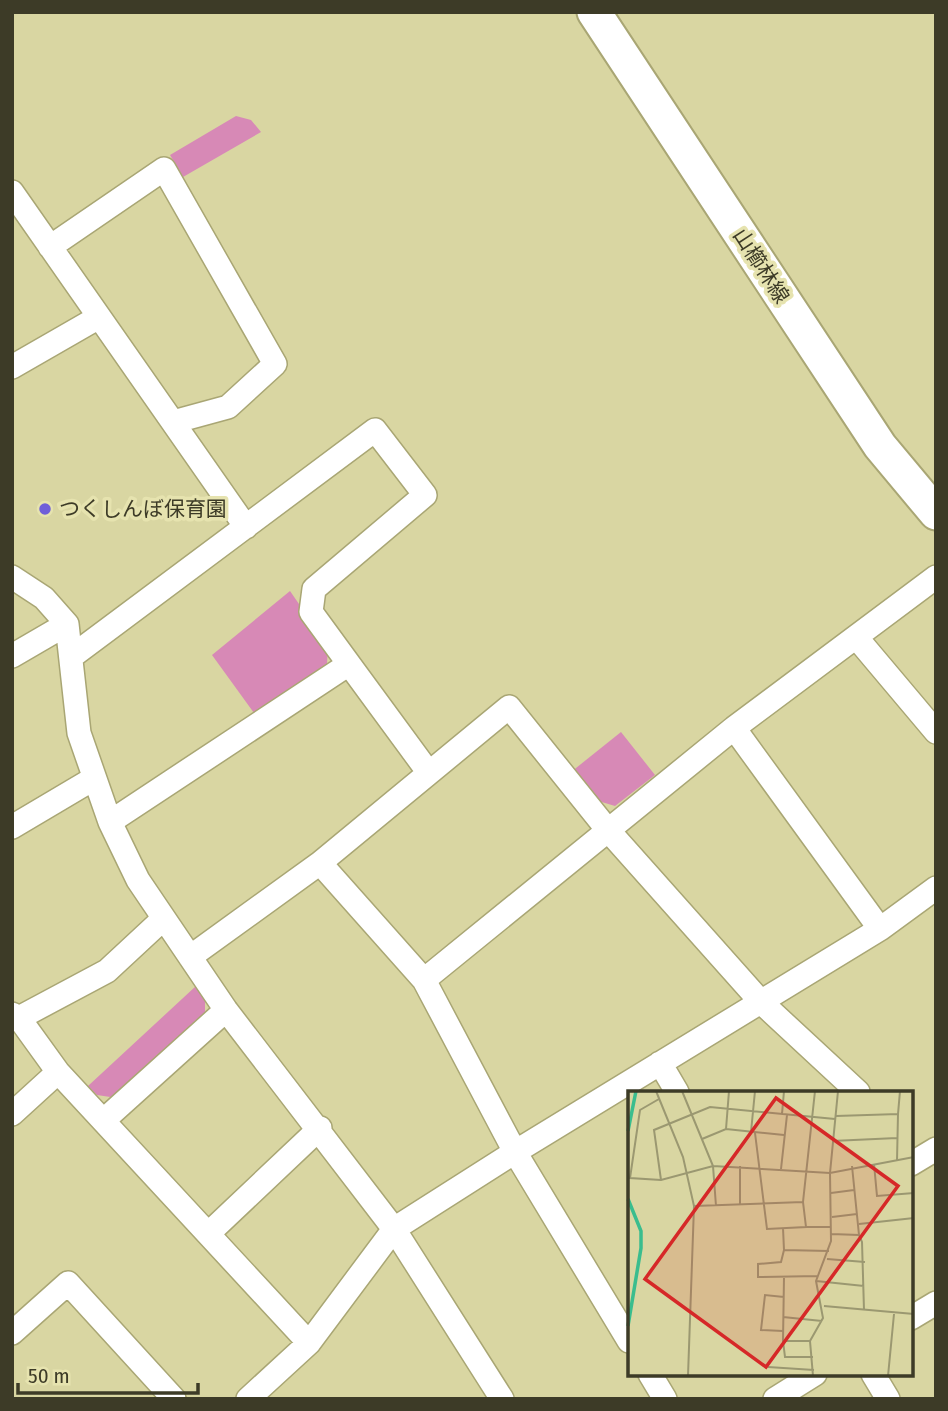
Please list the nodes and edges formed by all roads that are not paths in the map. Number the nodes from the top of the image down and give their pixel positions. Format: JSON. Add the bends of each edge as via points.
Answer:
{"nodes":[{"id":1,"x":594,"y":12,"type":"edge"},
{"id":2,"x":12,"y":192,"type":"edge"},
{"id":3,"x":50,"y":247,"type":"junction"},
{"id":4,"x":99,"y":317,"type":"junction"},
{"id":5,"x":12,"y":367,"type":"edge"},
{"id":6,"x":173,"y":422,"type":"junction"},
{"id":7,"x":936,"y":513,"type":"edge"},
{"id":8,"x":246,"y":527,"type":"junction"},
{"id":9,"x":12,"y":577,"type":"edge"},
{"id":10,"x":936,"y":577,"type":"edge"},
{"id":11,"x":67,"y":624,"type":"junction"},
{"id":12,"x":856,"y":637,"type":"junction"},
{"id":13,"x":12,"y":656,"type":"edge"},
{"id":14,"x":71,"y":657,"type":"junction"},
{"id":15,"x":349,"y":664,"type":"junction"},
{"id":16,"x":734,"y":728,"type":"junction"},
{"id":17,"x":936,"y":732,"type":"edge"},
{"id":18,"x":429,"y":773,"type":"junction"},
{"id":19,"x":93,"y":779,"type":"junction"},
{"id":20,"x":110,"y":822,"type":"junction"},
{"id":21,"x":12,"y":827,"type":"edge"},
{"id":22,"x":607,"y":829,"type":"junction"},
{"id":23,"x":320,"y":863,"type":"junction"},
{"id":24,"x":936,"y":888,"type":"edge"},
{"id":25,"x":163,"y":919,"type":"junction"},
{"id":26,"x":880,"y":929,"type":"junction"},
{"id":27,"x":190,"y":957,"type":"junction"},
{"id":28,"x":424,"y":980,"type":"junction"},
{"id":29,"x":762,"y":1003,"type":"junction"},
{"id":30,"x":226,"y":1010,"type":"junction"},
{"id":31,"x":16,"y":1016,"type":"edge"},
{"id":32,"x":660,"y":1063,"type":"junction"},
{"id":33,"x":58,"y":1072,"type":"junction"},
{"id":34,"x":676,"y":1091,"type":"edge"},
{"id":35,"x":856,"y":1091,"type":"edge"},
{"id":36,"x":12,"y":1114,"type":"edge"},
{"id":37,"x":104,"y":1120,"type":"junction"},
{"id":38,"x":320,"y":1128,"type":"junction"},
{"id":39,"x":514,"y":1152,"type":"junction"},
{"id":40,"x":394,"y":1229,"type":"junction"},
{"id":41,"x":209,"y":1233,"type":"junction"},
{"id":42,"x":936,"y":1303,"type":"edge"},
{"id":43,"x":913,"y":1317,"type":"edge"},
{"id":44,"x":12,"y":1333,"type":"edge"},
{"id":45,"x":628,"y":1339,"type":"edge"},
{"id":46,"x":309,"y":1343,"type":"junction"},
{"id":47,"x":651,"y":1376,"type":"edge"},
{"id":48,"x":812,"y":1376,"type":"edge"},
{"id":49,"x":874,"y":1376,"type":"edge"},
{"id":50,"x":174,"y":1399,"type":"edge"},
{"id":51,"x":248,"y":1399,"type":"edge"},
{"id":52,"x":502,"y":1399,"type":"edge"},
{"id":53,"x":665,"y":1399,"type":"edge"},
{"id":54,"x":775,"y":1399,"type":"edge"},
{"id":55,"x":888,"y":1399,"type":"edge"}],
"edges":[{"from":1,"to":7,"type":"main road","name":"山櫛林線","via":[[880,446]]},
{"from":2,"to":3,"type":"street"},
{"from":3,"to":4,"type":"street"},
{"from":3,"to":6,"type":"street","via":[[164,169],[275,364],[228,407]]},
{"from":4,"to":5,"type":"street"},
{"from":4,"to":6,"type":"street"},
{"from":6,"to":8,"type":"street"},
{"from":8,"to":14,"type":"street"},
{"from":8,"to":15,"type":"street","via":[[375,430],[425,495],[314,589],[311,612]]},
{"from":9,"to":11,"type":"street","via":[[44,598]]},
{"from":10,"to":12,"type":"street"},
{"from":11,"to":13,"type":"street"},
{"from":11,"to":14,"type":"street"},
{"from":12,"to":16,"type":"street"},
{"from":12,"to":17,"type":"street"},
{"from":14,"to":19,"type":"street","via":[[79,733]]},
{"from":15,"to":18,"type":"street"},
{"from":15,"to":20,"type":"street"},
{"from":16,"to":22,"type":"street"},
{"from":16,"to":26,"type":"street"},
{"from":18,"to":22,"type":"street","via":[[509,707]]},
{"from":18,"to":23,"type":"street"},
{"from":19,"to":20,"type":"street"},
{"from":19,"to":21,"type":"street"},
{"from":20,"to":25,"type":"street"},
{"from":22,"to":28,"type":"street"},
{"from":22,"to":29,"type":"street"},
{"from":23,"to":27,"type":"street"},
{"from":23,"to":28,"type":"street"},
{"from":24,"to":26,"type":"street"},
{"from":25,"to":27,"type":"street"},
{"from":25,"to":31,"type":"street","via":[[107,971]]},
{"from":26,"to":29,"type":"street"},
{"from":27,"to":30,"type":"street"},
{"from":28,"to":39,"type":"street"},
{"from":29,"to":32,"type":"street"},
{"from":29,"to":35,"type":"street"},
{"from":30,"to":37,"type":"street"},
{"from":30,"to":38,"type":"street"},
{"from":31,"to":33,"type":"street"},
{"from":32,"to":34,"type":"street"},
{"from":32,"to":39,"type":"street"},
{"from":33,"to":36,"type":"street"},
{"from":33,"to":37,"type":"street"},
{"from":37,"to":41,"type":"street"},
{"from":38,"to":40,"type":"street"},
{"from":38,"to":41,"type":"street"},
{"from":39,"to":40,"type":"street"},
{"from":39,"to":45,"type":"street"},
{"from":40,"to":46,"type":"street"},
{"from":40,"to":52,"type":"street"},
{"from":41,"to":46,"type":"street"},
{"from":42,"to":43,"type":"street"},
{"from":44,"to":50,"type":"street","via":[[68,1283]]},
{"from":46,"to":51,"type":"street"},
{"from":47,"to":53,"type":"street"},
{"from":48,"to":54,"type":"street"},
{"from":49,"to":55,"type":"street"}]}
